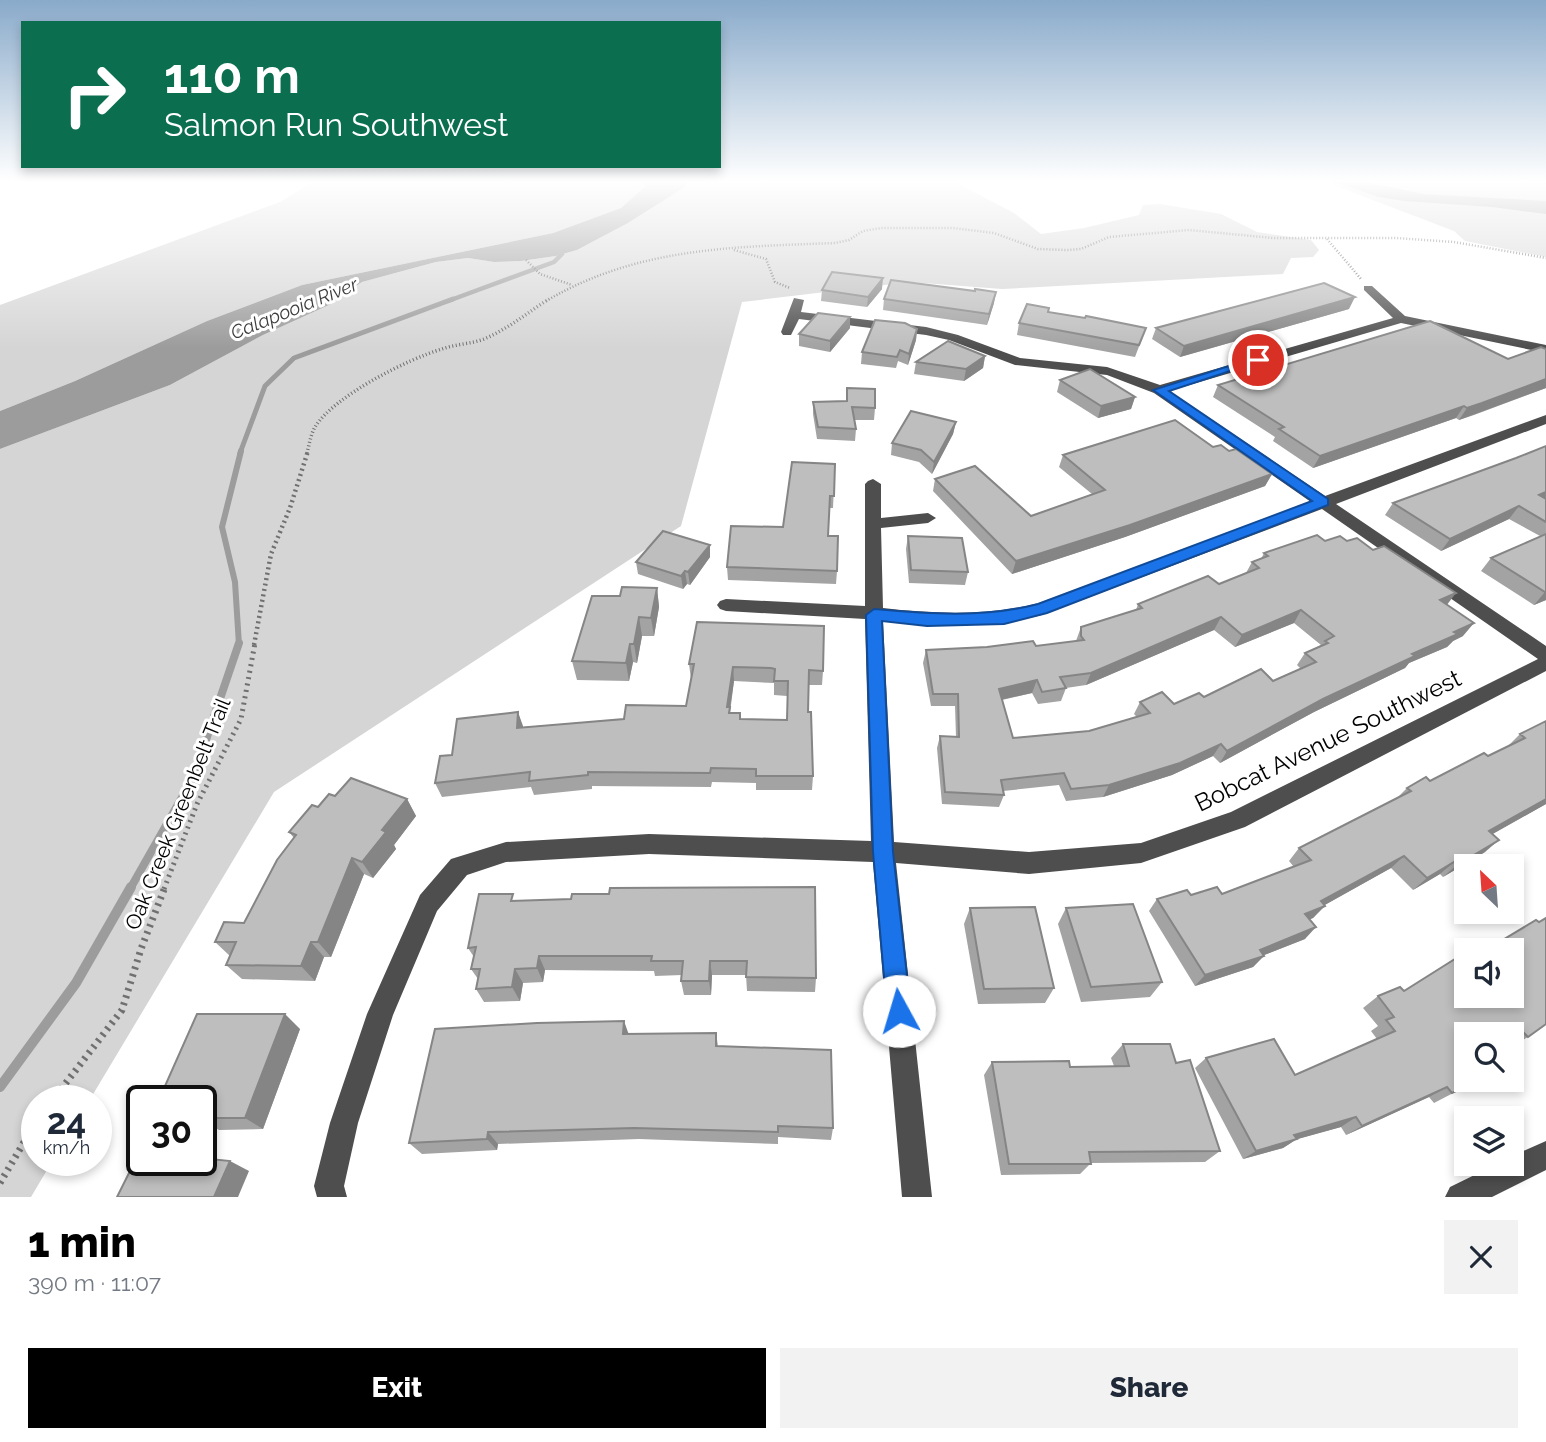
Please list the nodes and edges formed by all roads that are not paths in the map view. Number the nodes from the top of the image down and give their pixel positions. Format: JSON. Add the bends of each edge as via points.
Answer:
{"nodes":[{"id":1,"x":1368,"y":288,"type":"road end"},
{"id":2,"x":798,"y":300,"type":"road end"},
{"id":3,"x":795,"y":315,"type":"junction"},
{"id":4,"x":1401,"y":319,"type":"junction"},
{"id":5,"x":787,"y":332,"type":"dead end"},
{"id":6,"x":1546,"y":349,"type":"edge"},
{"id":7,"x":1159,"y":390,"type":"junction"},
{"id":8,"x":1546,"y":419,"type":"edge"},
{"id":9,"x":873,"y":484,"type":"dead end"},
{"id":10,"x":1323,"y":502,"type":"junction"},
{"id":11,"x":928,"y":518,"type":"dead end"},
{"id":12,"x":873,"y":524,"type":"junction"},
{"id":13,"x":726,"y":605,"type":"dead end"},
{"id":14,"x":874,"y":615,"type":"junction"},
{"id":15,"x":1546,"y":655,"type":"edge"},
{"id":16,"x":1546,"y":663,"type":"edge"},
{"id":17,"x":883,"y":852,"type":"junction"},
{"id":18,"x":1546,"y":1155,"type":"edge"},
{"id":19,"x":332,"y":1197,"type":"edge"},
{"id":20,"x":917,"y":1197,"type":"edge"},
{"id":21,"x":1460,"y":1197,"type":"edge"}],
"edges":[{"from":1,"to":4,"type":"street"},
{"from":2,"to":3,"type":"street"},
{"from":3,"to":5,"type":"street"},
{"from":3,"to":7,"type":"street","via":[[941,334],[1015,361],[1115,372]]},
{"from":4,"to":6,"type":"street"},
{"from":4,"to":7,"type":"street"},
{"from":7,"to":10,"type":"street"},
{"from":8,"to":10,"type":"street"},
{"from":9,"to":12,"type":"street"},
{"from":10,"to":14,"type":"street","via":[[1042,608],[1004,618],[927,620]]},
{"from":10,"to":15,"type":"street"},
{"from":11,"to":12,"type":"street"},
{"from":12,"to":14,"type":"street"},
{"from":13,"to":14,"type":"street"},
{"from":14,"to":17,"type":"street"},
{"from":16,"to":17,"type":"street","name":"Bobcat Avenue Southwest","via":[[1237,820],[1141,853],[1029,863]]},
{"from":17,"to":19,"type":"street","name":"Bobcat Avenue Southwest","via":[[649,844],[506,852],[459,867],[428,903],[380,1014],[344,1123],[329,1186]]},
{"from":17,"to":20,"type":"street"},
{"from":18,"to":21,"type":"street"}]}
